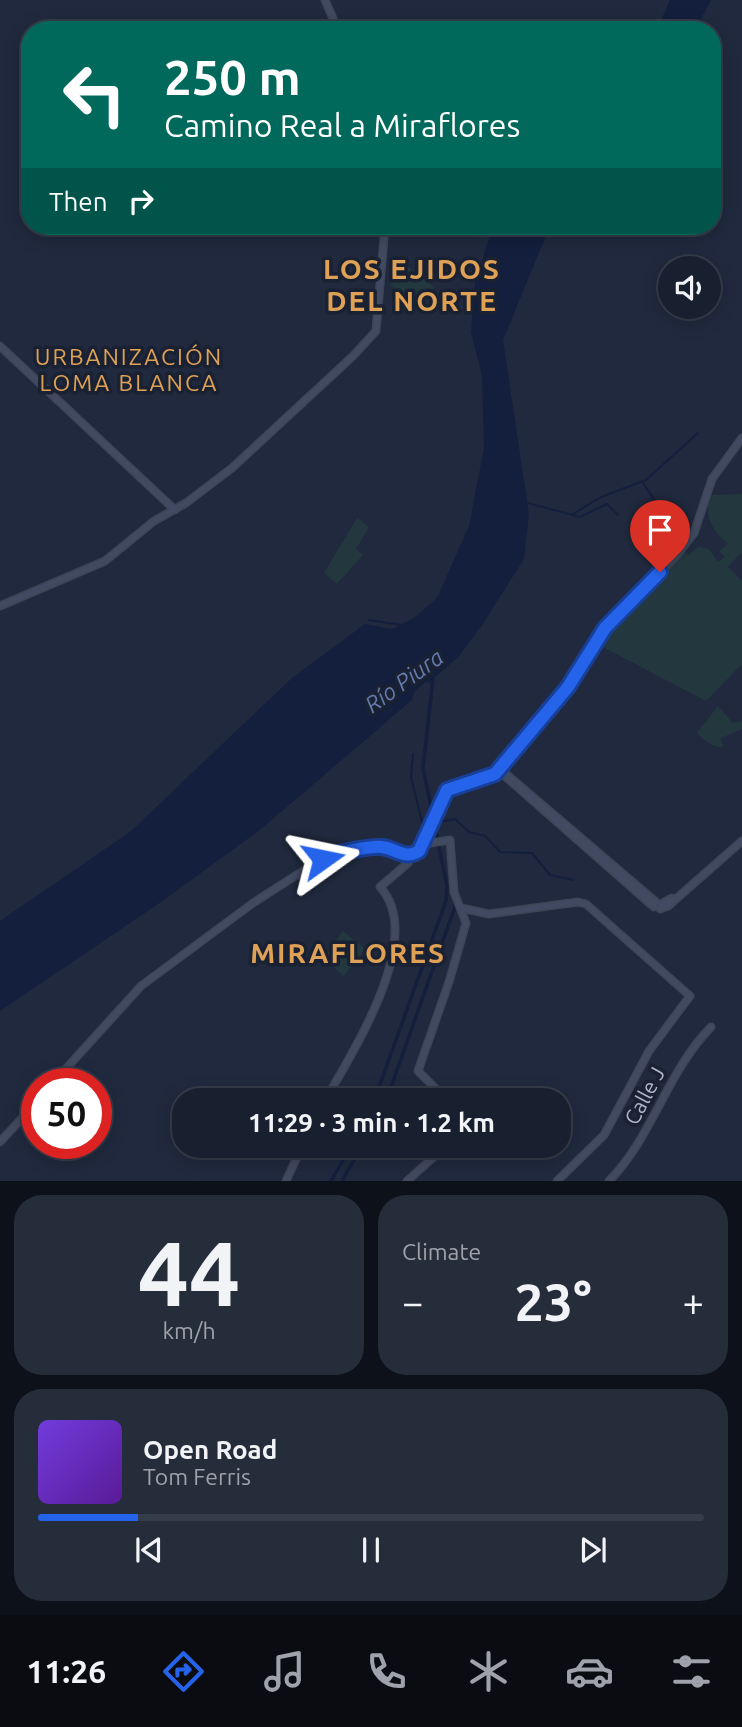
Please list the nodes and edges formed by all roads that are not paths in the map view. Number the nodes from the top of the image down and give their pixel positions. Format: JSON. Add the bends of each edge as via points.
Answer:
{"nodes":[{"id":1,"x":325,"y":0,"type":"edge"},
{"id":2,"x":334,"y":21,"type":"edge"},
{"id":3,"x":384,"y":235,"type":"edge"},
{"id":4,"x":0,"y":346,"type":"edge"},
{"id":5,"x":742,"y":438,"type":"edge"},
{"id":6,"x":175,"y":510,"type":"junction"},
{"id":7,"x":0,"y":606,"type":"edge"},
{"id":8,"x":498,"y":769,"type":"junction"},
{"id":9,"x":742,"y":838,"type":"edge"},
{"id":10,"x":426,"y":840,"type":"junction"},
{"id":11,"x":411,"y":855,"type":"junction"},
{"id":12,"x":461,"y":909,"type":"junction"},
{"id":13,"x":711,"y":1027,"type":"dead end"},
{"id":14,"x":67,"y":1068,"type":"edge"},
{"id":15,"x":332,"y":1088,"type":"edge"},
{"id":16,"x":435,"y":1088,"type":"edge"},
{"id":17,"x":21,"y":1119,"type":"edge"},
{"id":18,"x":0,"y":1142,"type":"edge"},
{"id":19,"x":297,"y":1158,"type":"edge"},
{"id":20,"x":433,"y":1158,"type":"edge"},
{"id":21,"x":286,"y":1181,"type":"edge"},
{"id":22,"x":407,"y":1181,"type":"edge"},
{"id":23,"x":557,"y":1181,"type":"edge"},
{"id":24,"x":609,"y":1181,"type":"edge"}],
"edges":[{"from":1,"to":2,"type":"street"},
{"from":3,"to":6,"type":"street","via":[[374,333],[232,468]]},
{"from":4,"to":6,"type":"street"},
{"from":5,"to":8,"type":"street","via":[[712,479],[694,533],[605,628],[568,687]]},
{"from":6,"to":7,"type":"street","via":[[90,570]]},
{"from":8,"to":9,"type":"street","via":[[658,905]]},
{"from":8,"to":10,"type":"street","via":[[487,779],[450,788]]},
{"from":10,"to":11,"type":"street"},
{"from":10,"to":12,"type":"street","via":[[450,840]]},
{"from":11,"to":14,"type":"street","via":[[379,847],[331,853],[253,903],[142,986]]},
{"from":11,"to":15,"type":"street","via":[[380,887],[390,898],[395,954],[371,1018]]},
{"from":12,"to":16,"type":"street","via":[[464,933],[418,1071]]},
{"from":12,"to":23,"type":"street","via":[[489,914],[586,904],[690,996],[649,1051],[609,1128]]},
{"from":13,"to":24,"type":"street","name":"Calle J","via":[[679,1071],[637,1147]]},
{"from":17,"to":18,"type":"street"},
{"from":19,"to":21,"type":"street"},
{"from":20,"to":22,"type":"street"}]}
